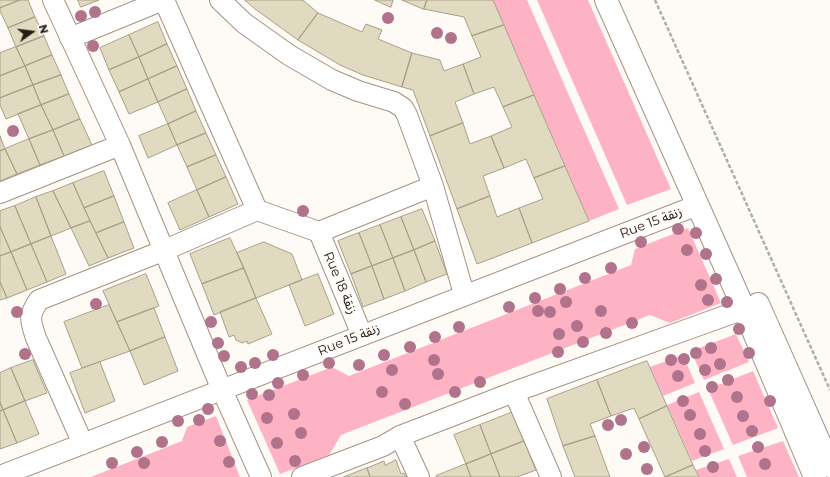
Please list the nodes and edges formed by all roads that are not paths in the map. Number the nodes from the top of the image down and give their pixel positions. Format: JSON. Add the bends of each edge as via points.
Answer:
{"nodes":[{"id":1,"x":53,"y":0,"type":"edge"},
{"id":2,"x":164,"y":0,"type":"edge"},
{"id":3,"x":220,"y":0,"type":"edge"},
{"id":4,"x":606,"y":0,"type":"edge"},
{"id":5,"x":622,"y":0,"type":"edge"},
{"id":6,"x":70,"y":38,"type":"junction"},
{"id":7,"x":120,"y":145,"type":"junction"},
{"id":8,"x":434,"y":186,"type":"junction"},
{"id":9,"x":0,"y":193,"type":"edge"},
{"id":10,"x":698,"y":205,"type":"junction"},
{"id":11,"x":257,"y":210,"type":"junction"},
{"id":12,"x":319,"y":232,"type":"junction"},
{"id":13,"x":165,"y":250,"type":"junction"},
{"id":14,"x":464,"y":294,"type":"junction"},
{"id":15,"x":744,"y":309,"type":"junction"},
{"id":16,"x":362,"y":335,"type":"junction"},
{"id":17,"x":222,"y":390,"type":"junction"},
{"id":18,"x":514,"y":392,"type":"junction"},
{"id":19,"x":400,"y":436,"type":"junction"},
{"id":20,"x":83,"y":444,"type":"junction"},
{"id":21,"x":830,"y":466,"type":"edge"},
{"id":22,"x":0,"y":476,"type":"edge"},
{"id":23,"x":261,"y":477,"type":"edge"},
{"id":24,"x":302,"y":477,"type":"edge"},
{"id":25,"x":419,"y":477,"type":"edge"},
{"id":26,"x":551,"y":477,"type":"edge"},
{"id":27,"x":815,"y":477,"type":"edge"}],
"edges":[{"from":1,"to":6,"type":"street"},
{"from":2,"to":6,"type":"street"},
{"from":2,"to":11,"type":"street"},
{"from":3,"to":8,"type":"street","via":[[244,22],[289,55],[332,80],[394,102],[403,108]]},
{"from":4,"to":10,"type":"main road"},
{"from":5,"to":21,"type":"main road"},
{"from":6,"to":7,"type":"street"},
{"from":7,"to":9,"type":"street"},
{"from":7,"to":13,"type":"street"},
{"from":8,"to":12,"type":"street"},
{"from":8,"to":14,"type":"street"},
{"from":10,"to":14,"type":"street","name":"Rue 15 زنقة"},
{"from":10,"to":15,"type":"main road"},
{"from":11,"to":12,"type":"street"},
{"from":11,"to":13,"type":"street"},
{"from":12,"to":16,"type":"street","name":"Rue 18 زنقة"},
{"from":13,"to":17,"type":"street"},
{"from":13,"to":20,"type":"street","via":[[39,300],[32,310],[31,323],[36,338]]},
{"from":14,"to":16,"type":"street","name":"Rue 15 زنقة"},
{"from":15,"to":18,"type":"street"},
{"from":15,"to":27,"type":"main road"},
{"from":16,"to":17,"type":"street","name":"Rue 15 زنقة"},
{"from":17,"to":20,"type":"street","name":"Rue 15 زنقة"},
{"from":17,"to":23,"type":"street"},
{"from":18,"to":19,"type":"street"},
{"from":18,"to":26,"type":"street"},
{"from":19,"to":24,"type":"street","via":[[383,446]]},
{"from":19,"to":25,"type":"street"},
{"from":20,"to":22,"type":"street","name":"Rue 15 زنقة"}]}
